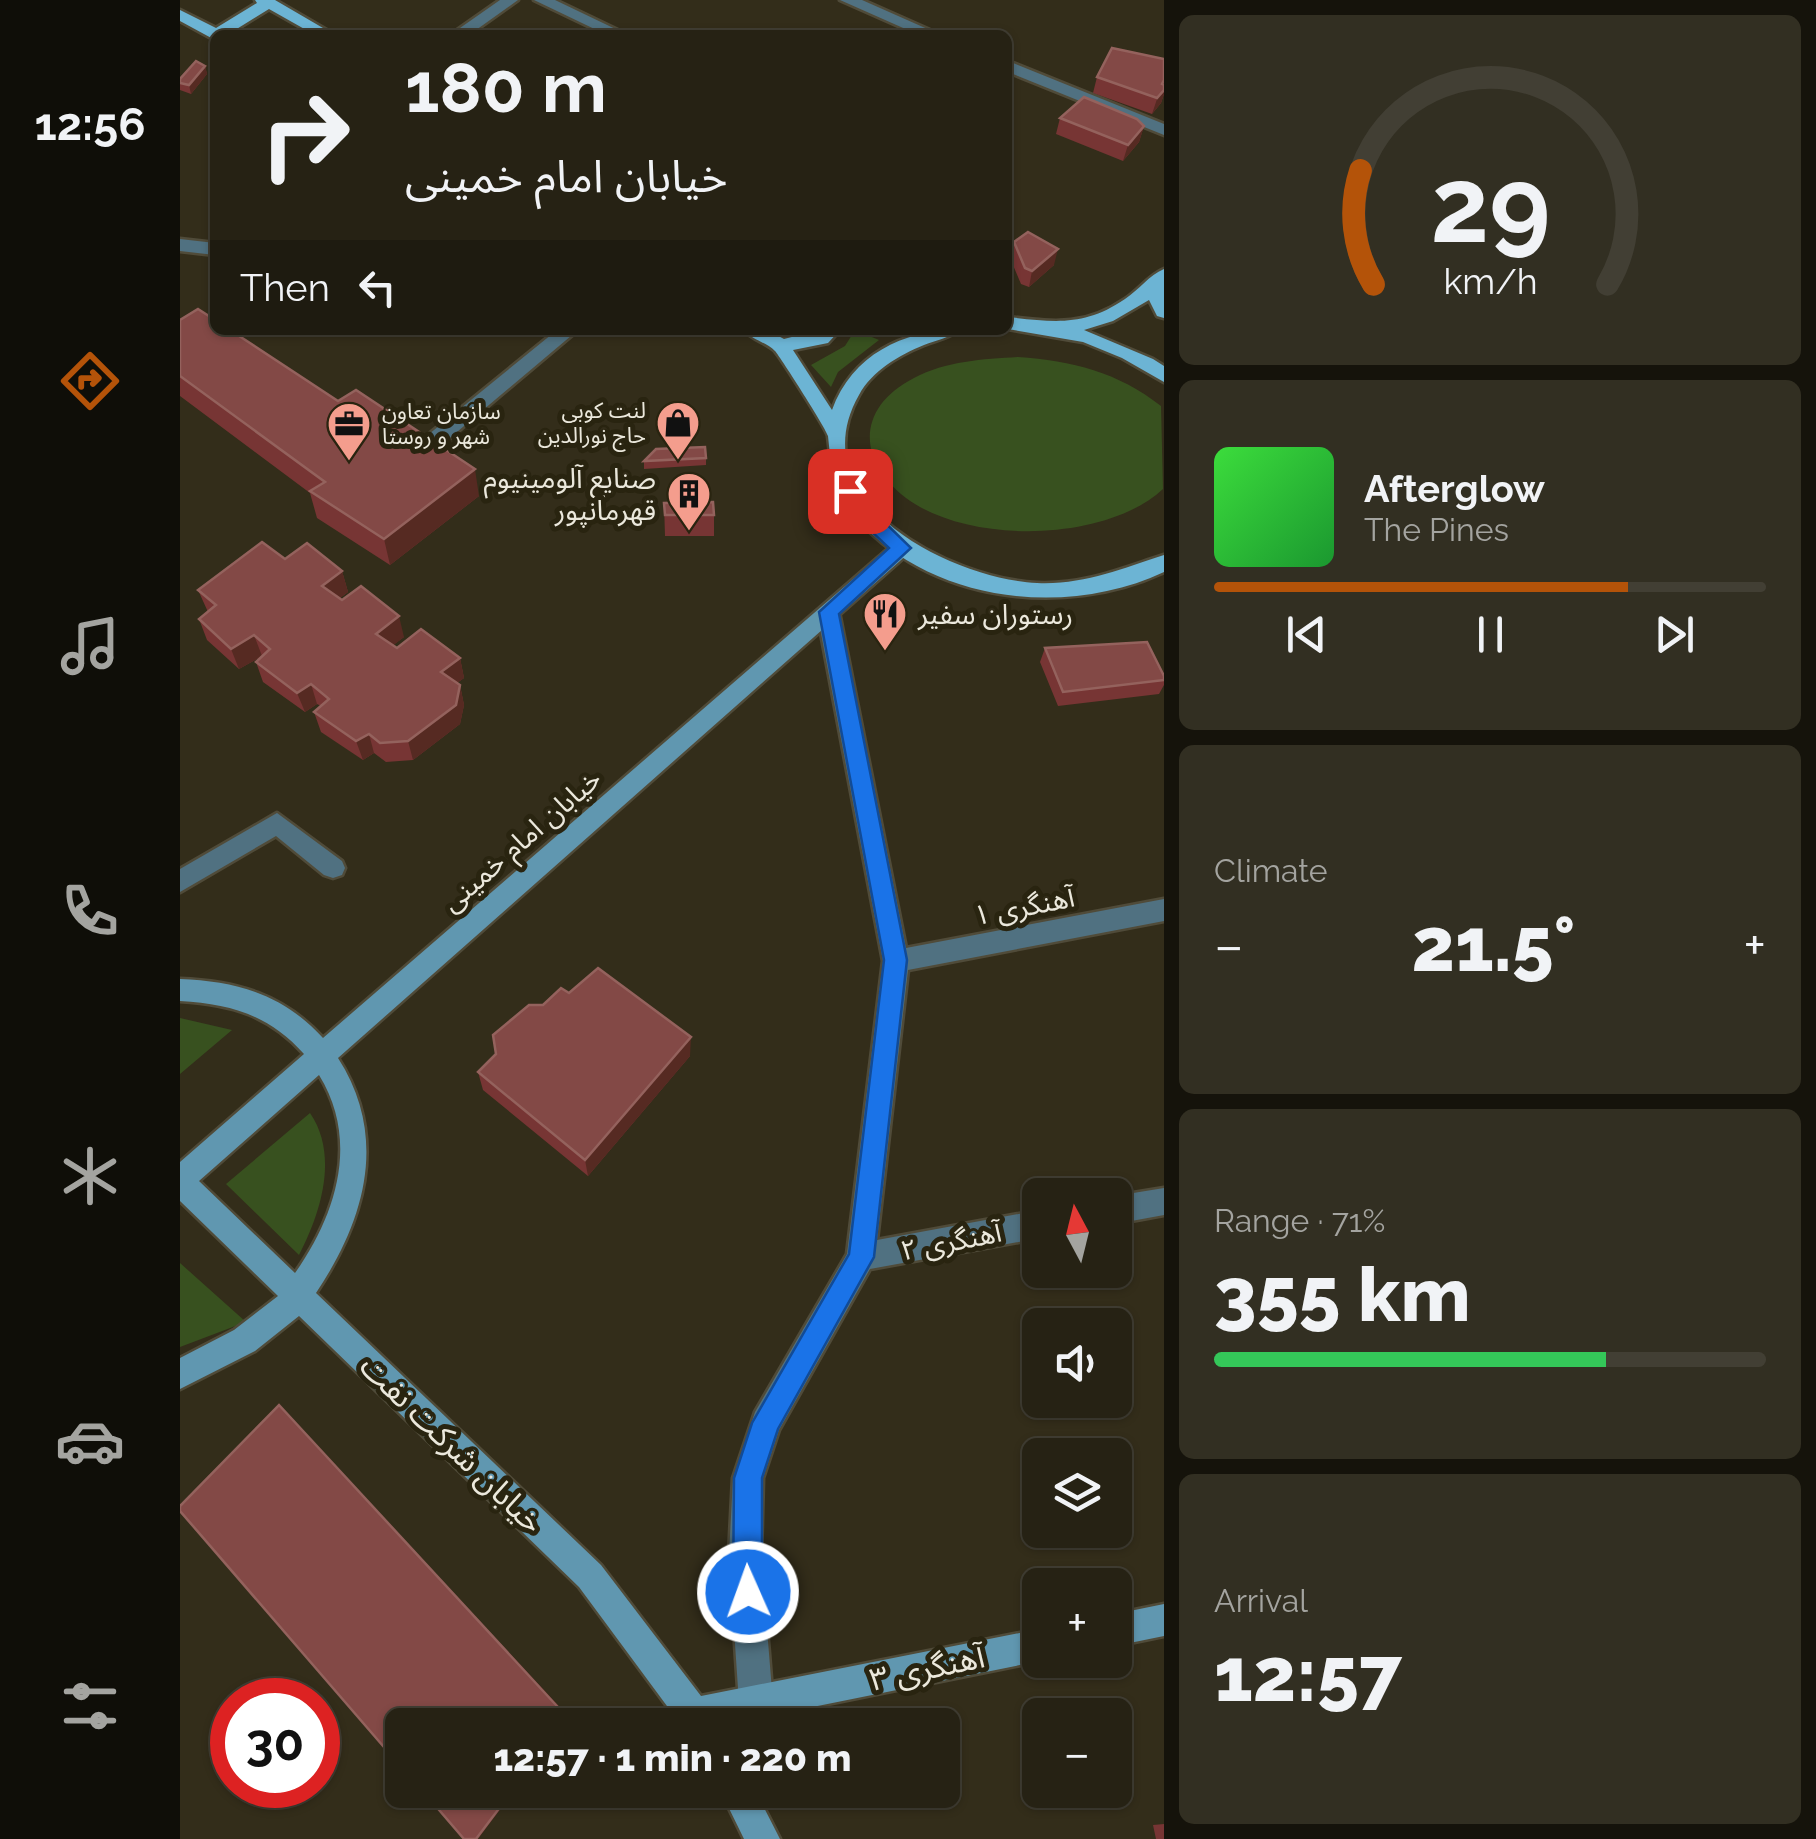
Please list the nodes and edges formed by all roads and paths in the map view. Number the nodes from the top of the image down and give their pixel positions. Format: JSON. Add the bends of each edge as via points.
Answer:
{"nodes":[{"id":1,"x":510,"y":0,"type":"edge"},
{"id":2,"x":542,"y":0,"type":"edge"},
{"id":3,"x":848,"y":0,"type":"edge"},
{"id":4,"x":266,"y":2,"type":"edge"},
{"id":5,"x":180,"y":15,"type":"edge"},
{"id":6,"x":224,"y":30,"type":"edge"},
{"id":7,"x":318,"y":30,"type":"edge"},
{"id":8,"x":465,"y":30,"type":"edge"},
{"id":9,"x":609,"y":30,"type":"edge"},
{"id":10,"x":920,"y":30,"type":"edge"},
{"id":11,"x":210,"y":32,"type":"edge"},
{"id":12,"x":1012,"y":68,"type":"edge"},
{"id":13,"x":1164,"y":130,"type":"edge"},
{"id":14,"x":180,"y":245,"type":"edge"},
{"id":15,"x":210,"y":248,"type":"edge"},
{"id":16,"x":1158,"y":281,"type":"edge"},
{"id":17,"x":1164,"y":312,"type":"edge"},
{"id":18,"x":1012,"y":324,"type":"edge"},
{"id":19,"x":1055,"y":328,"type":"junction"},
{"id":20,"x":563,"y":335,"type":"edge"},
{"id":21,"x":762,"y":335,"type":"edge"},
{"id":22,"x":824,"y":335,"type":"edge"},
{"id":23,"x":915,"y":335,"type":"edge"},
{"id":24,"x":930,"y":335,"type":"edge"},
{"id":25,"x":922,"y":337,"type":"junction"},
{"id":26,"x":781,"y":346,"type":"junction"},
{"id":27,"x":1164,"y":376,"type":"edge"},
{"id":28,"x":835,"y":430,"type":"junction"},
{"id":29,"x":425,"y":448,"type":"edge"},
{"id":30,"x":902,"y":548,"type":"junction"},
{"id":31,"x":1164,"y":563,"type":"edge"},
{"id":32,"x":1138,"y":576,"type":"junction"},
{"id":33,"x":1164,"y":583,"type":"edge"},
{"id":34,"x":828,"y":612,"type":"junction"},
{"id":35,"x":333,"y":868,"type":"dead end"},
{"id":36,"x":180,"y":882,"type":"edge"},
{"id":37,"x":1164,"y":910,"type":"edge"},
{"id":38,"x":896,"y":960,"type":"junction"},
{"id":39,"x":180,"y":990,"type":"edge"},
{"id":40,"x":323,"y":1052,"type":"junction"},
{"id":41,"x":180,"y":1181,"type":"edge"},
{"id":42,"x":1164,"y":1201,"type":"edge"},
{"id":43,"x":1132,"y":1207,"type":"edge"},
{"id":44,"x":1022,"y":1227,"type":"edge"},
{"id":45,"x":861,"y":1257,"type":"junction"},
{"id":46,"x":297,"y":1296,"type":"junction"},
{"id":47,"x":180,"y":1374,"type":"edge"},
{"id":48,"x":1164,"y":1620,"type":"edge"},
{"id":49,"x":1132,"y":1627,"type":"edge"},
{"id":50,"x":1022,"y":1649,"type":"edge"},
{"id":51,"x":756,"y":1703,"type":"junction"},
{"id":52,"x":690,"y":1708,"type":"edge"},
{"id":53,"x":739,"y":1708,"type":"edge"},
{"id":54,"x":747,"y":1808,"type":"edge"},
{"id":55,"x":763,"y":1839,"type":"edge"}],
"edges":[{"from":1,"to":8,"type":"street"},
{"from":2,"to":9,"type":"street"},
{"from":3,"to":10,"type":"street"},
{"from":4,"to":6,"type":"main road"},
{"from":4,"to":7,"type":"main road"},
{"from":5,"to":11,"type":"main road"},
{"from":12,"to":13,"type":"street"},
{"from":14,"to":15,"type":"street"},
{"from":16,"to":17,"type":"main road"},
{"from":16,"to":19,"type":"main road","via":[[1093,325]]},
{"from":18,"to":19,"type":"main road"},
{"from":19,"to":27,"type":"main road","via":[[1105,342]]},
{"from":20,"to":29,"type":"street"},
{"from":21,"to":26,"type":"main road"},
{"from":22,"to":26,"type":"main road"},
{"from":23,"to":25,"type":"main road"},
{"from":24,"to":25,"type":"main road"},
{"from":25,"to":28,"type":"main road","via":[[879,359],[849,391]]},
{"from":26,"to":28,"type":"main road"},
{"from":28,"to":30,"type":"main road","via":[[839,471],[854,498]]},
{"from":30,"to":32,"type":"main road","via":[[956,575],[1017,590],[1080,590]]},
{"from":30,"to":34,"type":"street","name":"خیابان امام خمینی"},
{"from":31,"to":32,"type":"main road"},
{"from":32,"to":33,"type":"main road"},
{"from":34,"to":38,"type":"street"},
{"from":34,"to":40,"type":"street","name":"خیابان امام خمینی"},
{"from":35,"to":36,"type":"street","via":[[277,822]]},
{"from":37,"to":38,"type":"street","name":"آهنگری ۱"},
{"from":38,"to":45,"type":"street"},
{"from":39,"to":40,"type":"street","via":[[221,992],[278,1014]]},
{"from":40,"to":41,"type":"street","name":"خیابان امام خمینی"},
{"from":40,"to":46,"type":"street","via":[[349,1105],[355,1168],[337,1234]]},
{"from":41,"to":46,"type":"street","name":"خیابان شرکت نفت"},
{"from":42,"to":43,"type":"street"},
{"from":44,"to":45,"type":"street","name":"آهنگری ۲"},
{"from":45,"to":51,"type":"street","via":[[766,1423],[748,1478],[745,1555]]},
{"from":46,"to":47,"type":"street","via":[[242,1344]]},
{"from":46,"to":52,"type":"street","name":"خیابان شرکت نفت","via":[[590,1576]]},
{"from":48,"to":49,"type":"street"},
{"from":50,"to":51,"type":"street","name":"آهنگری ۳"},
{"from":51,"to":53,"type":"street","name":"آهنگری ۳"},
{"from":54,"to":55,"type":"street"}]}
